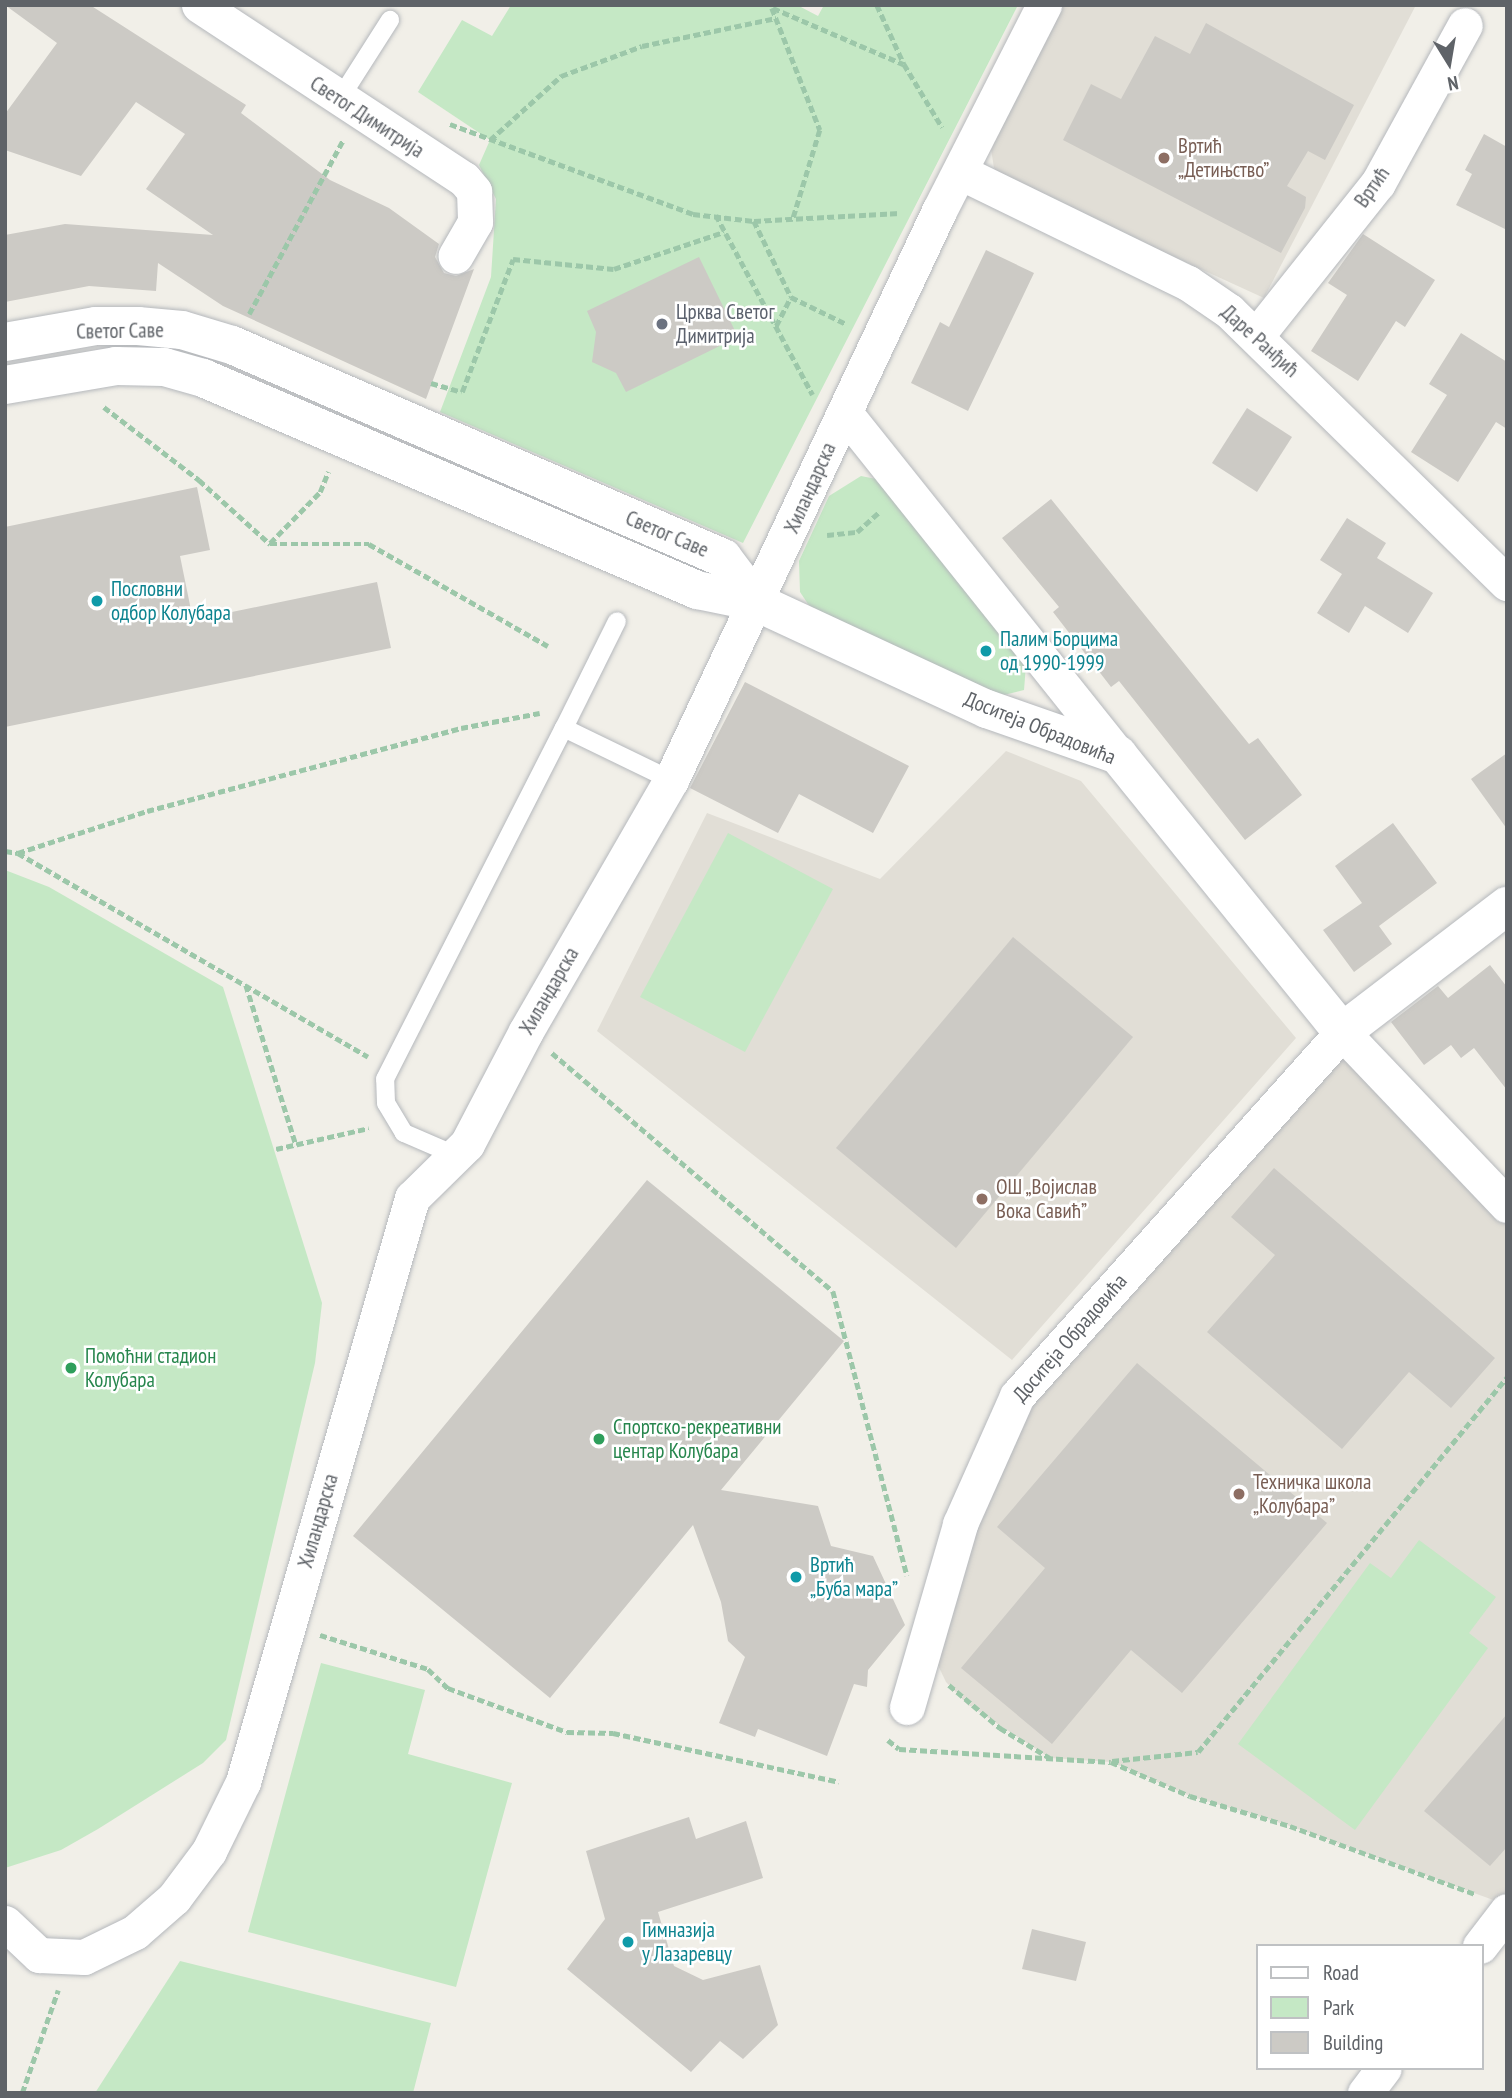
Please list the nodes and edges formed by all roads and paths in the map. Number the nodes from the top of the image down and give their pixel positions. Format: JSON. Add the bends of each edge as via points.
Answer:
{"nodes":[{"id":1,"x":199,"y":5,"type":"edge"},
{"id":2,"x":877,"y":5,"type":"edge"},
{"id":3,"x":1044,"y":5,"type":"edge"},
{"id":4,"x":772,"y":6,"type":"edge"},
{"id":5,"x":776,"y":18,"type":"junction"},
{"id":6,"x":390,"y":20,"type":"dead end"},
{"id":7,"x":1465,"y":24,"type":"dead end"},
{"id":8,"x":904,"y":64,"type":"junction"},
{"id":9,"x":349,"y":106,"type":"junction"},
{"id":10,"x":444,"y":121,"type":"dead end"},
{"id":11,"x":947,"y":134,"type":"dead end"},
{"id":12,"x":490,"y":140,"type":"junction"},
{"id":13,"x":960,"y":172,"type":"junction"},
{"id":14,"x":912,"y":212,"type":"dead end"},
{"id":15,"x":715,"y":214,"type":"junction"},
{"id":16,"x":793,"y":219,"type":"junction"},
{"id":17,"x":754,"y":221,"type":"junction"},
{"id":18,"x":724,"y":232,"type":"junction"},
{"id":19,"x":455,"y":256,"type":"dead end"},
{"id":20,"x":791,"y":297,"type":"junction"},
{"id":21,"x":776,"y":326,"type":"junction"},
{"id":22,"x":851,"y":327,"type":"dead end"},
{"id":23,"x":1257,"y":335,"type":"junction"},
{"id":24,"x":5,"y":342,"type":"edge"},
{"id":25,"x":232,"y":345,"type":"junction"},
{"id":26,"x":431,"y":383,"type":"dead end"},
{"id":27,"x":5,"y":385,"type":"edge"},
{"id":28,"x":96,"y":402,"type":"dead end"},
{"id":29,"x":830,"y":406,"type":"junction"},
{"id":30,"x":901,"y":487,"type":"junction"},
{"id":31,"x":320,"y":492,"type":"dead end"},
{"id":32,"x":793,"y":526,"type":"junction"},
{"id":33,"x":270,"y":544,"type":"junction"},
{"id":34,"x":1507,"y":583,"type":"edge"},
{"id":35,"x":756,"y":602,"type":"junction"},
{"id":36,"x":617,"y":621,"type":"dead end"},
{"id":37,"x":548,"y":646,"type":"dead end"},
{"id":38,"x":575,"y":706,"type":"junction"},
{"id":39,"x":564,"y":728,"type":"junction"},
{"id":40,"x":1118,"y":755,"type":"junction"},
{"id":41,"x":671,"y":780,"type":"junction"},
{"id":42,"x":5,"y":851,"type":"edge"},
{"id":43,"x":18,"y":853,"type":"junction"},
{"id":44,"x":1507,"y":906,"type":"edge"},
{"id":45,"x":246,"y":984,"type":"junction"},
{"id":46,"x":526,"y":1031,"type":"junction"},
{"id":47,"x":1342,"y":1032,"type":"junction"},
{"id":48,"x":390,"y":1070,"type":"junction"},
{"id":49,"x":397,"y":1121,"type":"junction"},
{"id":50,"x":296,"y":1144,"type":"junction"},
{"id":51,"x":276,"y":1149,"type":"dead end"},
{"id":52,"x":455,"y":1155,"type":"junction"},
{"id":53,"x":1507,"y":1205,"type":"edge"},
{"id":54,"x":1507,"y":1377,"type":"edge"},
{"id":55,"x":911,"y":1586,"type":"dead end"},
{"id":56,"x":288,"y":1627,"type":"junction"},
{"id":57,"x":928,"y":1639,"type":"junction"},
{"id":58,"x":907,"y":1707,"type":"dead end"},
{"id":59,"x":882,"y":1735,"type":"dead end"},
{"id":60,"x":1050,"y":1758,"type":"junction"},
{"id":61,"x":1111,"y":1762,"type":"junction"},
{"id":62,"x":839,"y":1783,"type":"dead end"},
{"id":63,"x":1472,"y":1893,"type":"dead end"},
{"id":64,"x":5,"y":1923,"type":"edge"},
{"id":65,"x":5,"y":1956,"type":"edge"},
{"id":66,"x":64,"y":1956,"type":"junction"},
{"id":67,"x":1382,"y":2070,"type":"edge"},
{"id":68,"x":22,"y":2093,"type":"edge"},
{"id":69,"x":1365,"y":2093,"type":"edge"}],
"edges":[{"from":1,"to":9,"type":"street","name":"Светог Димитрија"},
{"from":2,"to":8,"type":"path"},
{"from":3,"to":13,"type":"street","name":"Хиландарска"},
{"from":4,"to":5,"type":"path"},
{"from":4,"to":8,"type":"path"},
{"from":5,"to":12,"type":"path","via":[[642,46],[561,76]]},
{"from":5,"to":16,"type":"path","via":[[820,130]]},
{"from":6,"to":9,"type":"lane"},
{"from":7,"to":23,"type":"street","name":"Вртић","via":[[1378,183]]},
{"from":8,"to":11,"type":"path"},
{"from":9,"to":19,"type":"street","name":"Светог Димитрија","via":[[464,179],[474,191],[475,222]]},
{"from":9,"to":25,"type":"path"},
{"from":10,"to":12,"type":"path"},
{"from":12,"to":15,"type":"path","via":[[693,214]]},
{"from":13,"to":23,"type":"street","name":"Даре Ранђић","via":[[1188,284]]},
{"from":13,"to":29,"type":"street","name":"Хиландарска"},
{"from":14,"to":16,"type":"path"},
{"from":15,"to":17,"type":"path"},
{"from":15,"to":18,"type":"path"},
{"from":16,"to":17,"type":"path"},
{"from":17,"to":20,"type":"path"},
{"from":18,"to":21,"type":"path"},
{"from":18,"to":26,"type":"path","via":[[614,269],[513,259],[462,392]]},
{"from":20,"to":21,"type":"path"},
{"from":20,"to":22,"type":"path"},
{"from":21,"to":29,"type":"path"},
{"from":23,"to":34,"type":"street","name":"Даре Ранђић"},
{"from":24,"to":25,"type":"street","name":"Светог Саве","via":[[96,326],[138,326],[182,330]]},
{"from":25,"to":35,"type":"street","name":"Светог Саве","via":[[723,558]]},
{"from":27,"to":35,"type":"street","name":"Светог Саве","via":[[117,366],[164,367],[203,378],[697,590]]},
{"from":28,"to":33,"type":"path","via":[[199,480]]},
{"from":29,"to":30,"type":"street"},
{"from":29,"to":32,"type":"street","name":"Хиландарска"},
{"from":30,"to":32,"type":"path","via":[[857,532],[821,536]]},
{"from":30,"to":40,"type":"street"},
{"from":31,"to":33,"type":"path"},
{"from":32,"to":35,"type":"street","name":"Хиландарска"},
{"from":33,"to":37,"type":"path","via":[[369,544]]},
{"from":35,"to":40,"type":"street","name":"Доситеја Обрадовића","via":[[987,709]]},
{"from":35,"to":41,"type":"street","name":"Хиландарска"},
{"from":36,"to":38,"type":"lane"},
{"from":38,"to":39,"type":"lane"},
{"from":38,"to":43,"type":"path","via":[[461,728],[147,811]]},
{"from":39,"to":41,"type":"lane"},
{"from":39,"to":48,"type":"lane"},
{"from":40,"to":47,"type":"street","name":"Доситеја Обрадовића"},
{"from":41,"to":46,"type":"street","name":"Хиландарска"},
{"from":42,"to":43,"type":"path"},
{"from":43,"to":45,"type":"path"},
{"from":44,"to":47,"type":"street"},
{"from":45,"to":48,"type":"path"},
{"from":45,"to":50,"type":"path"},
{"from":46,"to":52,"type":"street","name":"Хиландарска","via":[[467,1144]]},
{"from":46,"to":55,"type":"path","via":[[833,1291]]},
{"from":47,"to":53,"type":"street","name":"Доситеја Обрадовића"},
{"from":47,"to":57,"type":"street","name":"Доситеја Обрадовића","via":[[1017,1396],[960,1524]]},
{"from":48,"to":49,"type":"lane","via":[[386,1103]]},
{"from":49,"to":50,"type":"path"},
{"from":49,"to":52,"type":"lane","via":[[404,1133]]},
{"from":50,"to":51,"type":"path"},
{"from":52,"to":56,"type":"street","name":"Хиландарска","via":[[412,1198]]},
{"from":54,"to":61,"type":"path","via":[[1198,1752]]},
{"from":56,"to":62,"type":"path","via":[[428,1669],[448,1688],[567,1732],[613,1733]]},
{"from":56,"to":66,"type":"street","name":"Хиландарска","via":[[243,1782],[209,1852],[174,1898],[135,1931]]},
{"from":57,"to":58,"type":"street","name":"Доситеја Обрадовића"},
{"from":57,"to":60,"type":"path","via":[[946,1682],[967,1704]]},
{"from":59,"to":60,"type":"path","via":[[900,1749]]},
{"from":60,"to":61,"type":"path"},
{"from":61,"to":63,"type":"path","via":[[1190,1796],[1290,1826]]},
{"from":64,"to":66,"type":"street"},
{"from":65,"to":66,"type":"street"},
{"from":66,"to":68,"type":"path"},
{"from":67,"to":69,"type":"street"}]}
